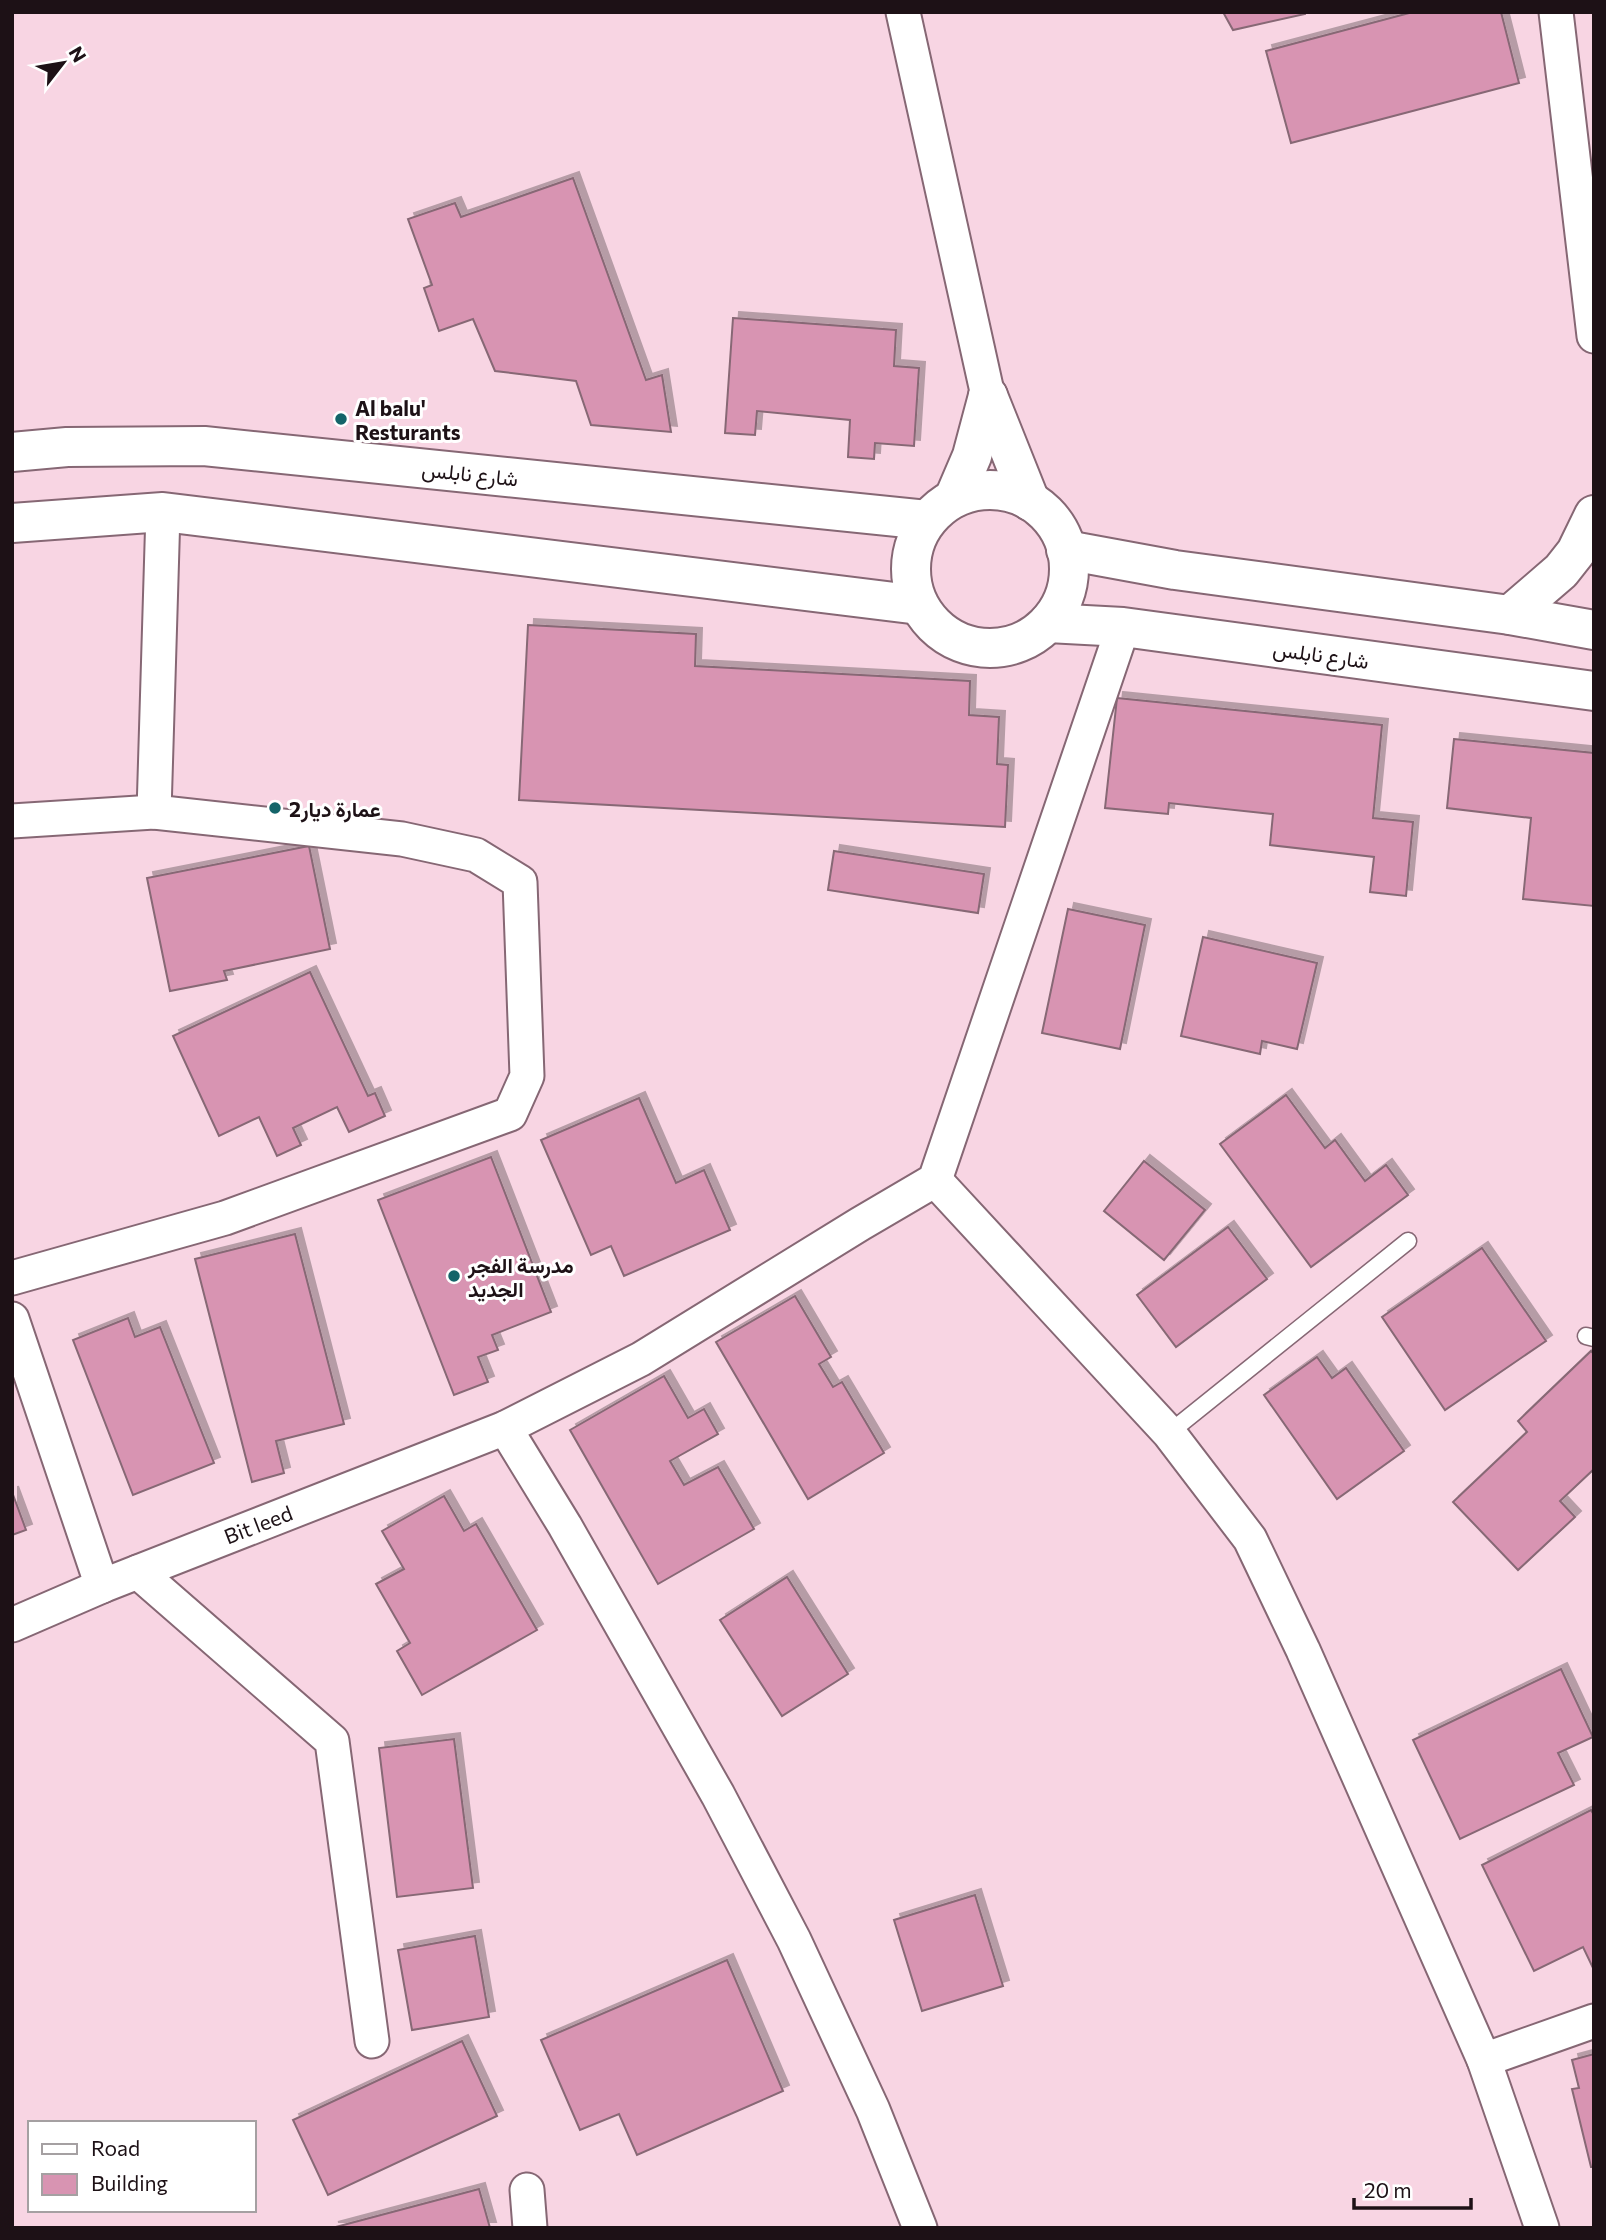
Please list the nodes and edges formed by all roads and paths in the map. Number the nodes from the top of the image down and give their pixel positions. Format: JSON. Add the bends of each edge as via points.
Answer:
{"nodes":[{"id":1,"x":903,"y":12,"type":"edge"},
{"id":2,"x":1556,"y":12,"type":"edge"},
{"id":3,"x":1594,"y":336,"type":"edge"},
{"id":4,"x":988,"y":396,"type":"junction"},
{"id":5,"x":12,"y":452,"type":"edge"},
{"id":6,"x":1030,"y":501,"type":"junction"},
{"id":7,"x":941,"y":509,"type":"junction"},
{"id":8,"x":163,"y":512,"type":"junction"},
{"id":9,"x":1594,"y":515,"type":"edge"},
{"id":10,"x":12,"y":523,"type":"edge"},
{"id":11,"x":1066,"y":550,"type":"junction"},
{"id":12,"x":919,"y":605,"type":"junction"},
{"id":13,"x":1510,"y":615,"type":"junction"},
{"id":14,"x":1048,"y":623,"type":"junction"},
{"id":15,"x":1123,"y":627,"type":"junction"},
{"id":16,"x":1594,"y":630,"type":"edge"},
{"id":17,"x":1594,"y":691,"type":"edge"},
{"id":18,"x":154,"y":813,"type":"junction"},
{"id":19,"x":12,"y":821,"type":"edge"},
{"id":20,"x":935,"y":1180,"type":"junction"},
{"id":21,"x":1408,"y":1241,"type":"dead end"},
{"id":22,"x":12,"y":1278,"type":"edge"},
{"id":23,"x":12,"y":1318,"type":"edge"},
{"id":24,"x":505,"y":1428,"type":"junction"},
{"id":25,"x":1169,"y":1433,"type":"junction"},
{"id":26,"x":138,"y":1572,"type":"junction"},
{"id":27,"x":102,"y":1586,"type":"junction"},
{"id":28,"x":12,"y":1625,"type":"edge"},
{"id":29,"x":1594,"y":2021,"type":"edge"},
{"id":30,"x":372,"y":2041,"type":"dead end"},
{"id":31,"x":1483,"y":2060,"type":"junction"},
{"id":32,"x":527,"y":2190,"type":"dead end"},
{"id":33,"x":530,"y":2228,"type":"edge"},
{"id":34,"x":920,"y":2228,"type":"edge"},
{"id":35,"x":1542,"y":2228,"type":"edge"}],
"edges":[{"from":1,"to":4,"type":"street"},
{"from":2,"to":3,"type":"street"},
{"from":4,"to":6,"type":"main road"},
{"from":4,"to":7,"type":"main road","via":[[972,456]]},
{"from":5,"to":7,"type":"main road","name":"شارع نابلس","via":[[205,446]]},
{"from":6,"to":7,"type":"main road","via":[[1012,493],[973,491]]},
{"from":6,"to":11,"type":"main road","via":[[1059,530]]},
{"from":7,"to":12,"type":"main road","via":[[916,540],[911,561]]},
{"from":8,"to":10,"type":"main road"},
{"from":8,"to":12,"type":"main road"},
{"from":8,"to":18,"type":"street"},
{"from":9,"to":13,"type":"main road","via":[[1561,571]]},
{"from":11,"to":13,"type":"main road","via":[[1175,570]]},
{"from":11,"to":14,"type":"main road","via":[[1066,589]]},
{"from":12,"to":14,"type":"main road","via":[[934,625],[955,640],[979,648],[1004,647],[1028,639]]},
{"from":13,"to":16,"type":"main road"},
{"from":14,"to":15,"type":"main road","name":"شارع نابلس"},
{"from":15,"to":17,"type":"main road","name":"شارع نابلس"},
{"from":15,"to":20,"type":"street"},
{"from":18,"to":19,"type":"street"},
{"from":18,"to":22,"type":"street","via":[[401,839],[476,855],[520,882],[527,1076],[510,1114],[225,1218]]},
{"from":20,"to":24,"type":"street","name":"Bit leed","via":[[641,1359]]},
{"from":20,"to":25,"type":"street"},
{"from":21,"to":25,"type":"lane"},
{"from":23,"to":27,"type":"street"},
{"from":24,"to":26,"type":"street","name":"Bit leed"},
{"from":24,"to":34,"type":"street","via":[[718,1795],[788,1928],[873,2110]]},
{"from":25,"to":31,"type":"street","via":[[1250,1539]]},
{"from":26,"to":27,"type":"street","name":"Bit leed"},
{"from":26,"to":30,"type":"street","via":[[332,1741]]},
{"from":27,"to":28,"type":"street","name":"Bit leed"},
{"from":29,"to":31,"type":"street"},
{"from":31,"to":35,"type":"street"},
{"from":32,"to":33,"type":"street"}]}
